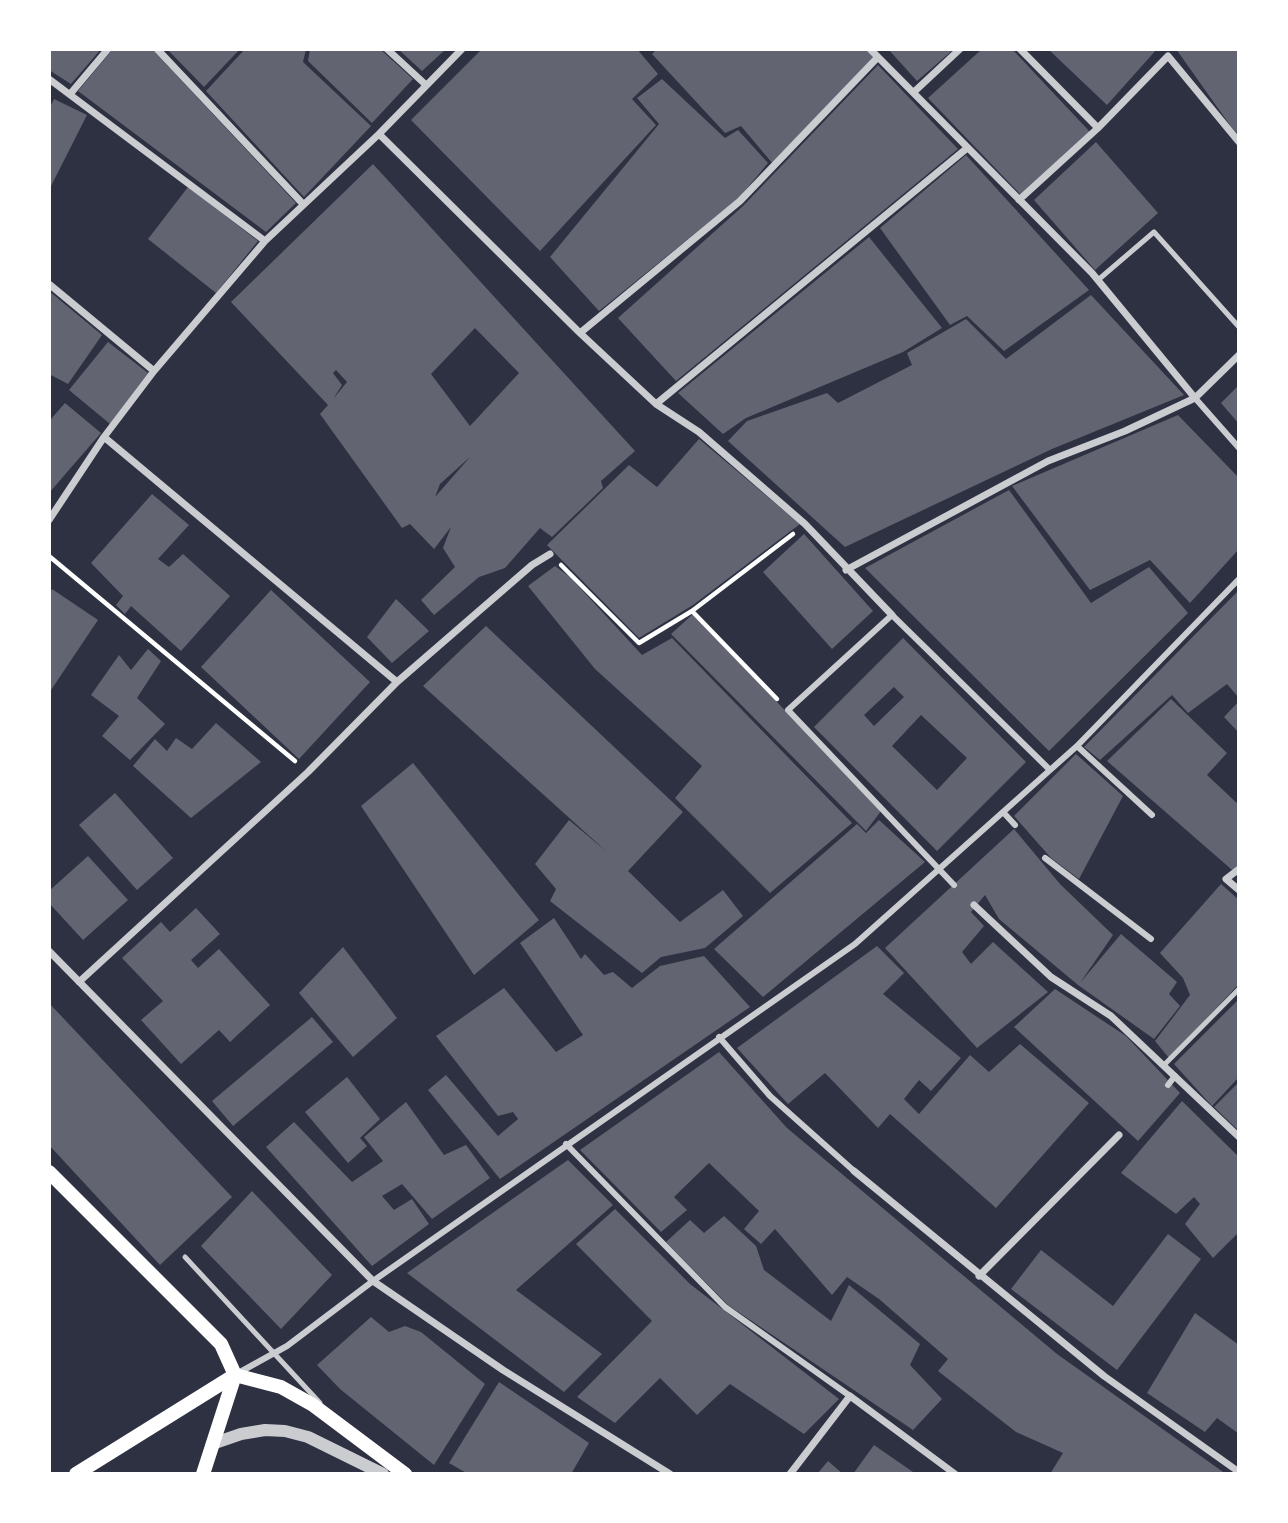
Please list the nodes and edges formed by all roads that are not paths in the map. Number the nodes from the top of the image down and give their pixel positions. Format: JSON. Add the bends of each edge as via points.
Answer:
{"nodes":[{"id":1,"x":108,"y":49,"type":"edge"},
{"id":2,"x":157,"y":49,"type":"edge"},
{"id":3,"x":387,"y":49,"type":"edge"},
{"id":4,"x":462,"y":49,"type":"edge"},
{"id":5,"x":870,"y":49,"type":"edge"},
{"id":6,"x":960,"y":49,"type":"edge"},
{"id":7,"x":1020,"y":49,"type":"edge"},
{"id":8,"x":878,"y":57,"type":"junction"},
{"id":9,"x":49,"y":79,"type":"edge"},
{"id":10,"x":426,"y":85,"type":"junction"},
{"id":11,"x":915,"y":91,"type":"junction"},
{"id":12,"x":71,"y":93,"type":"junction"},
{"id":13,"x":1098,"y":128,"type":"junction"},
{"id":14,"x":379,"y":134,"type":"junction"},
{"id":15,"x":1239,"y":142,"type":"edge"},
{"id":16,"x":966,"y":149,"type":"junction"},
{"id":17,"x":1019,"y":200,"type":"junction"},
{"id":18,"x":303,"y":204,"type":"junction"},
{"id":19,"x":265,"y":241,"type":"junction"},
{"id":20,"x":1098,"y":280,"type":"junction"},
{"id":21,"x":49,"y":284,"type":"edge"},
{"id":22,"x":1239,"y":327,"type":"edge"},
{"id":23,"x":580,"y":333,"type":"junction"},
{"id":24,"x":1239,"y":355,"type":"edge"},
{"id":25,"x":154,"y":371,"type":"junction"},
{"id":26,"x":1195,"y":398,"type":"junction"},
{"id":27,"x":656,"y":404,"type":"junction"},
{"id":28,"x":104,"y":437,"type":"junction"},
{"id":29,"x":1239,"y":448,"type":"edge"},
{"id":30,"x":49,"y":520,"type":"edge"},
{"id":31,"x":550,"y":554,"type":"road end"},
{"id":32,"x":846,"y":570,"type":"junction"},
{"id":33,"x":1239,"y":579,"type":"edge"},
{"id":34,"x":892,"y":614,"type":"junction"},
{"id":35,"x":397,"y":682,"type":"junction"},
{"id":36,"x":1077,"y":746,"type":"junction"},
{"id":37,"x":1050,"y":770,"type":"junction"},
{"id":38,"x":1003,"y":812,"type":"junction"},
{"id":39,"x":1152,"y":815,"type":"dead end"},
{"id":40,"x":1015,"y":825,"type":"dead end"},
{"id":41,"x":1045,"y":858,"type":"dead end"},
{"id":42,"x":939,"y":869,"type":"junction"},
{"id":43,"x":1239,"y":869,"type":"edge"},
{"id":44,"x":954,"y":885,"type":"dead end"},
{"id":45,"x":1239,"y":890,"type":"edge"},
{"id":46,"x":974,"y":905,"type":"dead end"},
{"id":47,"x":1151,"y":939,"type":"dead end"},
{"id":48,"x":49,"y":951,"type":"edge"},
{"id":49,"x":79,"y":982,"type":"junction"},
{"id":50,"x":1239,"y":989,"type":"edge"},
{"id":51,"x":719,"y":1037,"type":"junction"},
{"id":52,"x":1166,"y":1064,"type":"junction"},
{"id":53,"x":1175,"y":1076,"type":"junction"},
{"id":54,"x":1168,"y":1085,"type":"dead end"},
{"id":55,"x":1119,"y":1135,"type":"dead end"},
{"id":56,"x":1239,"y":1137,"type":"edge"},
{"id":57,"x":566,"y":1144,"type":"junction"},
{"id":58,"x":854,"y":1171,"type":"joint"},
{"id":59,"x":49,"y":1172,"type":"edge"},
{"id":60,"x":184,"y":1257,"type":"dead end"},
{"id":61,"x":979,"y":1276,"type":"junction"},
{"id":62,"x":373,"y":1281,"type":"junction"},
{"id":63,"x":274,"y":1354,"type":"junction"},
{"id":64,"x":235,"y":1375,"type":"junction"},
{"id":65,"x":850,"y":1396,"type":"junction"},
{"id":66,"x":339,"y":1423,"type":"junction"},
{"id":67,"x":212,"y":1444,"type":"junction"},
{"id":68,"x":1239,"y":1472,"type":"edge"},
{"id":69,"x":76,"y":1474,"type":"edge"},
{"id":70,"x":203,"y":1474,"type":"edge"},
{"id":71,"x":383,"y":1474,"type":"edge"},
{"id":72,"x":405,"y":1474,"type":"edge"},
{"id":73,"x":670,"y":1474,"type":"edge"},
{"id":74,"x":790,"y":1474,"type":"edge"},
{"id":75,"x":955,"y":1474,"type":"edge"}],
"edges":[{"from":1,"to":12,"type":"street"},
{"from":2,"to":18,"type":"street"},
{"from":3,"to":10,"type":"street"},
{"from":4,"to":10,"type":"street"},
{"from":5,"to":8,"type":"street"},
{"from":6,"to":11,"type":"street"},
{"from":7,"to":13,"type":"street"},
{"from":8,"to":11,"type":"street"},
{"from":8,"to":23,"type":"street","via":[[740,201]]},
{"from":9,"to":12,"type":"street"},
{"from":10,"to":14,"type":"street"},
{"from":11,"to":16,"type":"street"},
{"from":12,"to":19,"type":"street"},
{"from":13,"to":15,"type":"street","via":[[1168,56]]},
{"from":13,"to":17,"type":"street"},
{"from":14,"to":18,"type":"street"},
{"from":14,"to":23,"type":"street"},
{"from":16,"to":17,"type":"street"},
{"from":16,"to":27,"type":"street"},
{"from":17,"to":20,"type":"street"},
{"from":18,"to":19,"type":"street"},
{"from":19,"to":25,"type":"street"},
{"from":20,"to":22,"type":"lane","via":[[1154,232]]},
{"from":20,"to":26,"type":"street"},
{"from":21,"to":25,"type":"street"},
{"from":23,"to":27,"type":"street"},
{"from":24,"to":26,"type":"street"},
{"from":25,"to":28,"type":"street"},
{"from":26,"to":29,"type":"street"},
{"from":26,"to":32,"type":"street","via":[[1125,432],[1048,461]]},
{"from":27,"to":32,"type":"street","via":[[699,432],[805,524]]},
{"from":28,"to":30,"type":"street"},
{"from":28,"to":35,"type":"street"},
{"from":31,"to":35,"type":"street"},
{"from":32,"to":34,"type":"street"},
{"from":33,"to":36,"type":"street"},
{"from":34,"to":37,"type":"street"},
{"from":34,"to":42,"type":"street","via":[[788,710]]},
{"from":35,"to":49,"type":"street","via":[[308,772]]},
{"from":36,"to":37,"type":"street"},
{"from":36,"to":39,"type":"street"},
{"from":37,"to":38,"type":"street"},
{"from":38,"to":40,"type":"street"},
{"from":38,"to":42,"type":"street"},
{"from":41,"to":47,"type":"street"},
{"from":42,"to":44,"type":"street"},
{"from":42,"to":51,"type":"street","via":[[855,944]]},
{"from":43,"to":45,"type":"street","via":[[1226,879]]},
{"from":46,"to":52,"type":"street","via":[[1051,978],[1111,1016]]},
{"from":48,"to":49,"type":"street"},
{"from":49,"to":62,"type":"street"},
{"from":50,"to":52,"type":"lane"},
{"from":51,"to":57,"type":"street"},
{"from":51,"to":58,"type":"street","via":[[770,1096]]},
{"from":52,"to":53,"type":"street"},
{"from":53,"to":54,"type":"street"},
{"from":53,"to":56,"type":"street"},
{"from":55,"to":61,"type":"street"},
{"from":57,"to":62,"type":"street"},
{"from":57,"to":65,"type":"street","via":[[725,1307]]},
{"from":58,"to":61,"type":"street"},
{"from":59,"to":64,"type":"main road","via":[[221,1344]]},
{"from":60,"to":63,"type":"lane"},
{"from":61,"to":68,"type":"street","via":[[1217,1462]]},
{"from":62,"to":63,"type":"street"},
{"from":62,"to":73,"type":"street","via":[[503,1370]]},
{"from":63,"to":64,"type":"street"},
{"from":63,"to":66,"type":"lane"},
{"from":64,"to":66,"type":"main road","via":[[281,1387]]},
{"from":64,"to":67,"type":"main road"},
{"from":64,"to":69,"type":"main road"},
{"from":65,"to":74,"type":"street"},
{"from":65,"to":75,"type":"street"},
{"from":66,"to":72,"type":"main road"},
{"from":67,"to":70,"type":"main road"},
{"from":67,"to":71,"type":"street","via":[[241,1434],[285,1431],[308,1437]]}]}
